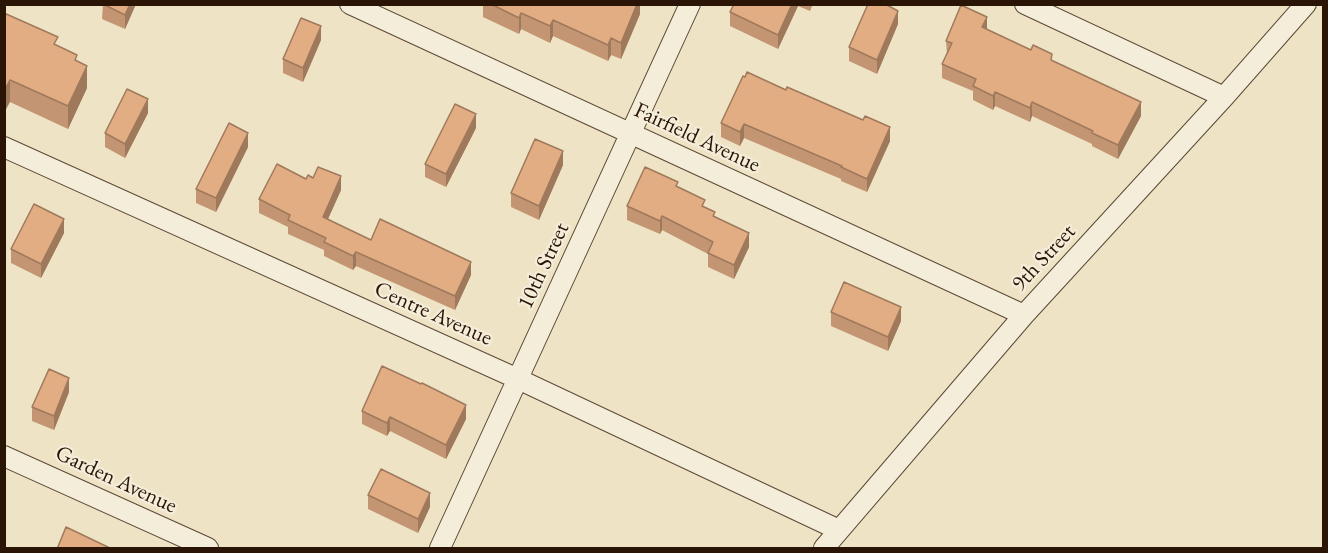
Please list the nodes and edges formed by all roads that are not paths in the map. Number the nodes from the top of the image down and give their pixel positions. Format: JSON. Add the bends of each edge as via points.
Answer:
{"nodes":[{"id":1,"x":350,"y":4,"type":"edge"},
{"id":2,"x":690,"y":4,"type":"edge"},
{"id":3,"x":1025,"y":4,"type":"edge"},
{"id":4,"x":1306,"y":4,"type":"edge"},
{"id":5,"x":1224,"y":98,"type":"junction"},
{"id":6,"x":631,"y":134,"type":"junction"},
{"id":7,"x":4,"y":147,"type":"edge"},
{"id":8,"x":1024,"y":315,"type":"junction"},
{"id":9,"x":518,"y":379,"type":"junction"},
{"id":10,"x":4,"y":456,"type":"edge"},
{"id":11,"x":839,"y":530,"type":"junction"},
{"id":12,"x":208,"y":549,"type":"edge"},
{"id":13,"x":440,"y":549,"type":"edge"},
{"id":14,"x":824,"y":549,"type":"edge"}],
"edges":[{"from":1,"to":6,"type":"street","name":"Fairfield Avenue"},
{"from":2,"to":6,"type":"street","name":"10th Street"},
{"from":3,"to":5,"type":"street"},
{"from":4,"to":5,"type":"street","name":"9th Street"},
{"from":5,"to":8,"type":"street","name":"9th Street"},
{"from":6,"to":8,"type":"street","name":"Fairfield Avenue"},
{"from":6,"to":9,"type":"street","name":"10th Street"},
{"from":7,"to":9,"type":"street","name":"Centre Avenue"},
{"from":8,"to":11,"type":"street","name":"9th Street"},
{"from":9,"to":11,"type":"street","name":"Centre Avenue"},
{"from":9,"to":13,"type":"street","name":"10th Street"},
{"from":10,"to":12,"type":"street","name":"Garden Avenue"},
{"from":11,"to":14,"type":"street","name":"9th Street"}]}
